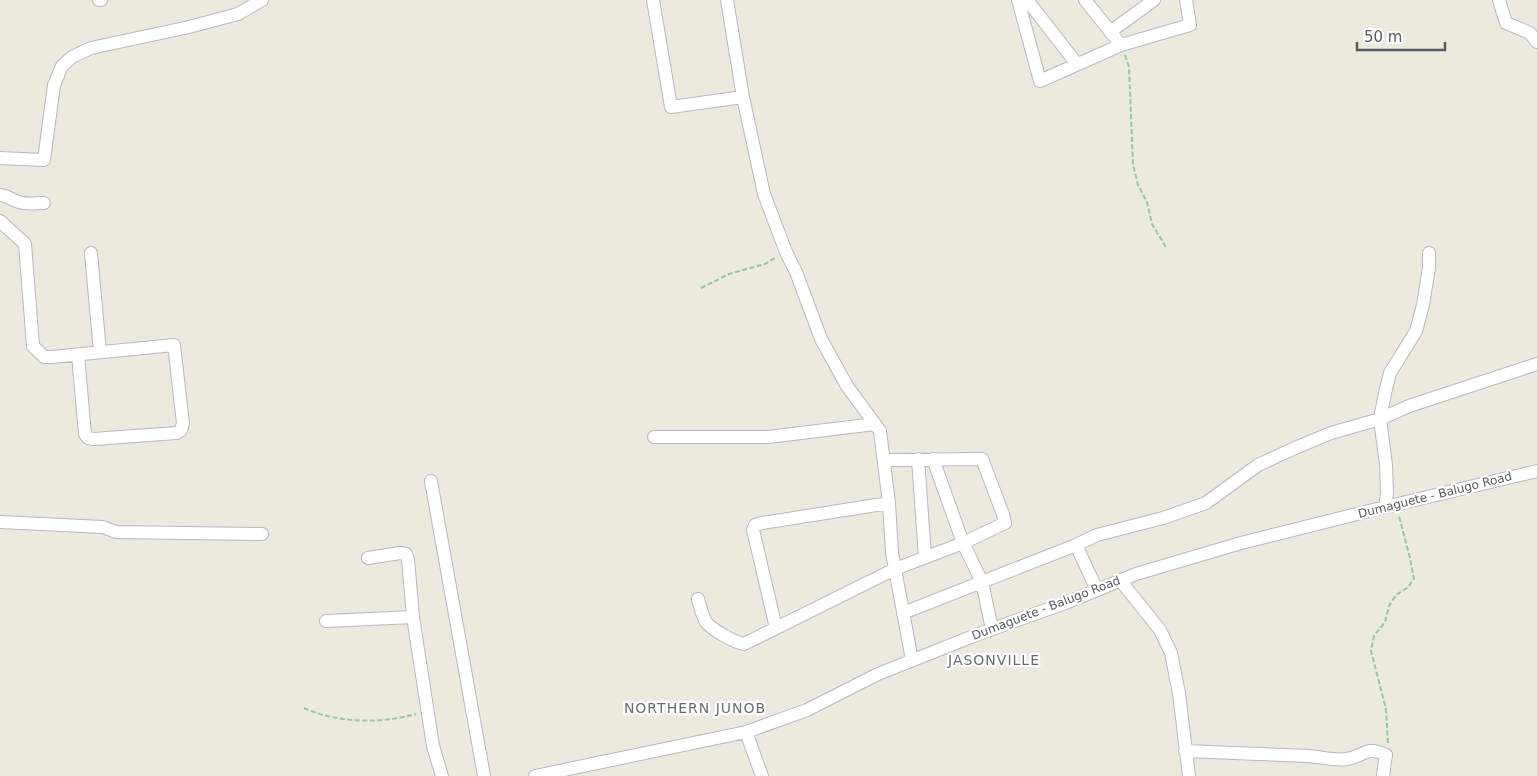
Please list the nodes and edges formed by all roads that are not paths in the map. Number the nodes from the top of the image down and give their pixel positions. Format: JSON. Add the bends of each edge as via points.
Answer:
{"nodes":[{"id":1,"x":262,"y":0,"type":"edge"},
{"id":2,"x":653,"y":0,"type":"edge"},
{"id":3,"x":727,"y":0,"type":"edge"},
{"id":4,"x":1018,"y":0,"type":"edge"},
{"id":5,"x":1027,"y":0,"type":"edge"},
{"id":6,"x":1085,"y":0,"type":"edge"},
{"id":7,"x":1154,"y":0,"type":"edge"},
{"id":8,"x":1186,"y":0,"type":"edge"},
{"id":9,"x":1499,"y":0,"type":"edge"},
{"id":10,"x":1110,"y":32,"type":"junction"},
{"id":11,"x":1537,"y":42,"type":"edge"},
{"id":12,"x":1121,"y":45,"type":"junction"},
{"id":13,"x":1077,"y":64,"type":"junction"},
{"id":14,"x":743,"y":97,"type":"junction"},
{"id":15,"x":0,"y":158,"type":"edge"},
{"id":16,"x":0,"y":195,"type":"edge"},
{"id":17,"x":44,"y":203,"type":"dead end"},
{"id":18,"x":0,"y":222,"type":"edge"},
{"id":19,"x":91,"y":253,"type":"dead end"},
{"id":20,"x":1430,"y":253,"type":"dead end"},
{"id":21,"x":100,"y":352,"type":"junction"},
{"id":22,"x":78,"y":356,"type":"junction"},
{"id":23,"x":1537,"y":364,"type":"edge"},
{"id":24,"x":1380,"y":419,"type":"junction"},
{"id":25,"x":875,"y":424,"type":"junction"},
{"id":26,"x":654,"y":437,"type":"dead end"},
{"id":27,"x":884,"y":460,"type":"junction"},
{"id":28,"x":918,"y":460,"type":"junction"},
{"id":29,"x":933,"y":460,"type":"junction"},
{"id":30,"x":1537,"y":471,"type":"edge"},
{"id":31,"x":431,"y":481,"type":"dead end"},
{"id":32,"x":889,"y":503,"type":"junction"},
{"id":33,"x":1390,"y":505,"type":"junction"},
{"id":34,"x":0,"y":522,"type":"edge"},
{"id":35,"x":262,"y":534,"type":"dead end"},
{"id":36,"x":964,"y":542,"type":"junction"},
{"id":37,"x":1076,"y":545,"type":"junction"},
{"id":38,"x":925,"y":557,"type":"junction"},
{"id":39,"x":368,"y":558,"type":"dead end"},
{"id":40,"x":895,"y":569,"type":"junction"},
{"id":41,"x":1120,"y":580,"type":"junction"},
{"id":42,"x":982,"y":582,"type":"junction"},
{"id":43,"x":1097,"y":590,"type":"junction"},
{"id":44,"x":698,"y":599,"type":"dead end"},
{"id":45,"x":903,"y":613,"type":"junction"},
{"id":46,"x":413,"y":617,"type":"junction"},
{"id":47,"x":326,"y":621,"type":"dead end"},
{"id":48,"x":776,"y":628,"type":"junction"},
{"id":49,"x":992,"y":629,"type":"junction"},
{"id":50,"x":912,"y":660,"type":"junction"},
{"id":51,"x":746,"y":732,"type":"junction"},
{"id":52,"x":1185,"y":751,"type":"junction"},
{"id":53,"x":571,"y":772,"type":"edge"},
{"id":54,"x":442,"y":776,"type":"edge"},
{"id":55,"x":484,"y":776,"type":"edge"},
{"id":56,"x":536,"y":776,"type":"edge"},
{"id":57,"x":762,"y":776,"type":"edge"},
{"id":58,"x":1189,"y":776,"type":"edge"},
{"id":59,"x":1383,"y":776,"type":"edge"}],
"edges":[{"from":1,"to":15,"type":"street","via":[[238,14],[91,48],[72,57],[62,66],[54,85],[44,160]]},
{"from":2,"to":14,"type":"street","via":[[671,107]]},
{"from":3,"to":14,"type":"street"},
{"from":4,"to":13,"type":"street","via":[[1040,81]]},
{"from":5,"to":13,"type":"street"},
{"from":6,"to":10,"type":"street"},
{"from":7,"to":10,"type":"street"},
{"from":8,"to":12,"type":"street","via":[[1190,25]]},
{"from":9,"to":11,"type":"street","via":[[1506,23],[1530,33]]},
{"from":10,"to":12,"type":"street"},
{"from":12,"to":13,"type":"street"},
{"from":14,"to":25,"type":"street","via":[[764,194],[821,339],[847,386]]},
{"from":16,"to":17,"type":"street","via":[[27,204]]},
{"from":18,"to":22,"type":"street","via":[[25,244],[33,346],[44,357]]},
{"from":19,"to":21,"type":"street"},
{"from":20,"to":24,"type":"street","via":[[1416,331],[1390,373]]},
{"from":21,"to":22,"type":"street"},
{"from":21,"to":22,"type":"street","via":[[174,345],[183,423],[181,430],[177,433],[88,438]]},
{"from":23,"to":24,"type":"street","via":[[1409,406]]},
{"from":24,"to":33,"type":"street"},
{"from":24,"to":37,"type":"street","via":[[1331,433],[1258,465],[1206,503],[1097,535]]},
{"from":25,"to":26,"type":"street","via":[[768,437]]},
{"from":25,"to":27,"type":"street","via":[[880,431]]},
{"from":27,"to":28,"type":"street"},
{"from":27,"to":32,"type":"street"},
{"from":28,"to":29,"type":"street"},
{"from":28,"to":38,"type":"street"},
{"from":29,"to":36,"type":"street"},
{"from":29,"to":36,"type":"street","via":[[982,459],[1004,514],[1005,523]]},
{"from":30,"to":33,"type":"street","name":"Dumaguete - Balugo Road"},
{"from":31,"to":55,"type":"street"},
{"from":32,"to":40,"type":"street"},
{"from":32,"to":48,"type":"street","via":[[755,525],[753,530]]},
{"from":33,"to":41,"type":"street","name":"Dumaguete - Balugo Road","via":[[1181,560]]},
{"from":34,"to":35,"type":"street","via":[[103,527],[116,532]]},
{"from":36,"to":38,"type":"street"},
{"from":36,"to":42,"type":"street"},
{"from":37,"to":42,"type":"street"},
{"from":37,"to":43,"type":"street"},
{"from":38,"to":40,"type":"street"},
{"from":39,"to":46,"type":"street","via":[[406,554]]},
{"from":40,"to":45,"type":"street"},
{"from":40,"to":48,"type":"street"},
{"from":41,"to":43,"type":"street","name":"Dumaguete - Balugo Road"},
{"from":41,"to":52,"type":"street","via":[[1160,630],[1171,653]]},
{"from":42,"to":45,"type":"street"},
{"from":42,"to":49,"type":"street"},
{"from":43,"to":49,"type":"street","name":"Dumaguete - Balugo Road"},
{"from":44,"to":48,"type":"street","via":[[711,627],[738,643],[744,644]]},
{"from":45,"to":50,"type":"street"},
{"from":46,"to":47,"type":"street"},
{"from":46,"to":54,"type":"street","via":[[433,746]]},
{"from":49,"to":50,"type":"street","name":"Dumaguete - Balugo Road"},
{"from":50,"to":51,"type":"street","name":"Dumaguete - Balugo Road","via":[[807,710]]},
{"from":51,"to":53,"type":"street","name":"Dumaguete - Balugo Road"},
{"from":51,"to":57,"type":"street"},
{"from":52,"to":58,"type":"street"},
{"from":52,"to":59,"type":"street","via":[[1347,759],[1377,750],[1386,754]]},
{"from":53,"to":56,"type":"street","name":"Dumaguete - Balugo Road"}]}
